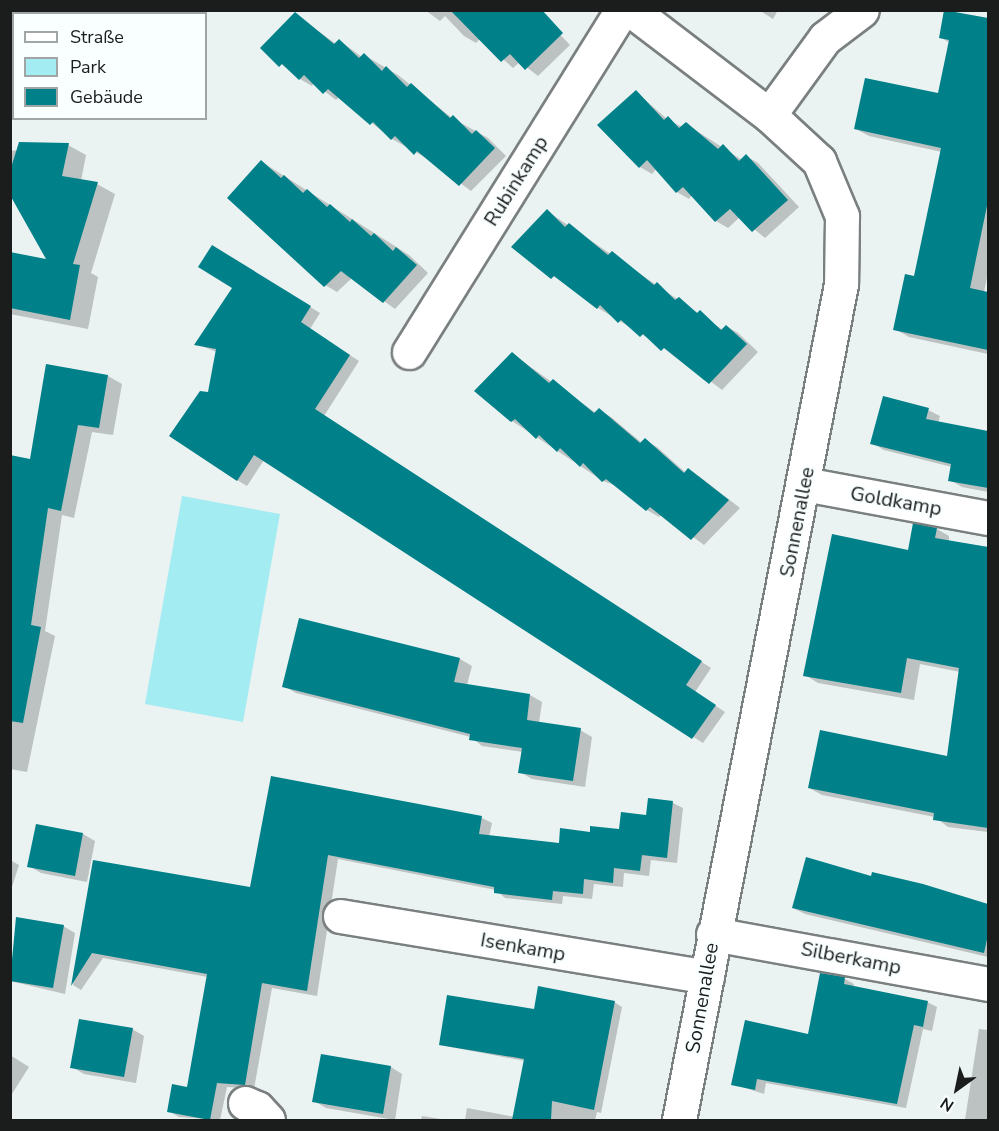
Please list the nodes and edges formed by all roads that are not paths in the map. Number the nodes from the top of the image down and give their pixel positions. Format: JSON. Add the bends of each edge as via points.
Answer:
{"nodes":[{"id":1,"x":622,"y":10,"type":"edge"},
{"id":2,"x":631,"y":10,"type":"edge"},
{"id":3,"x":862,"y":10,"type":"edge"},
{"id":4,"x":769,"y":114,"type":"junction"},
{"id":5,"x":409,"y":352,"type":"dead end"},
{"id":6,"x":804,"y":484,"type":"junction"},
{"id":7,"x":988,"y":518,"type":"edge"},
{"id":8,"x":340,"y":916,"type":"dead end"},
{"id":9,"x":713,"y":934,"type":"junction"},
{"id":10,"x":707,"y":977,"type":"junction"},
{"id":11,"x":988,"y":984,"type":"edge"},
{"id":12,"x":680,"y":1120,"type":"edge"}],
"edges":[{"from":1,"to":5,"type":"street","name":"Rubinkamp"},
{"from":2,"to":4,"type":"street","name":"Sonnenallee"},
{"from":3,"to":4,"type":"street","via":[[825,38]]},
{"from":4,"to":6,"type":"street","name":"Sonnenallee","via":[[819,161],[842,216],[841,284]]},
{"from":6,"to":7,"type":"street","name":"Goldkamp"},
{"from":6,"to":9,"type":"street","name":"Sonnenallee","via":[[744,799]]},
{"from":8,"to":10,"type":"street","name":"Isenkamp"},
{"from":9,"to":10,"type":"street","name":"Sonnenallee"},
{"from":9,"to":11,"type":"street","name":"Silberkamp"},
{"from":10,"to":12,"type":"street","name":"Sonnenallee"}]}
